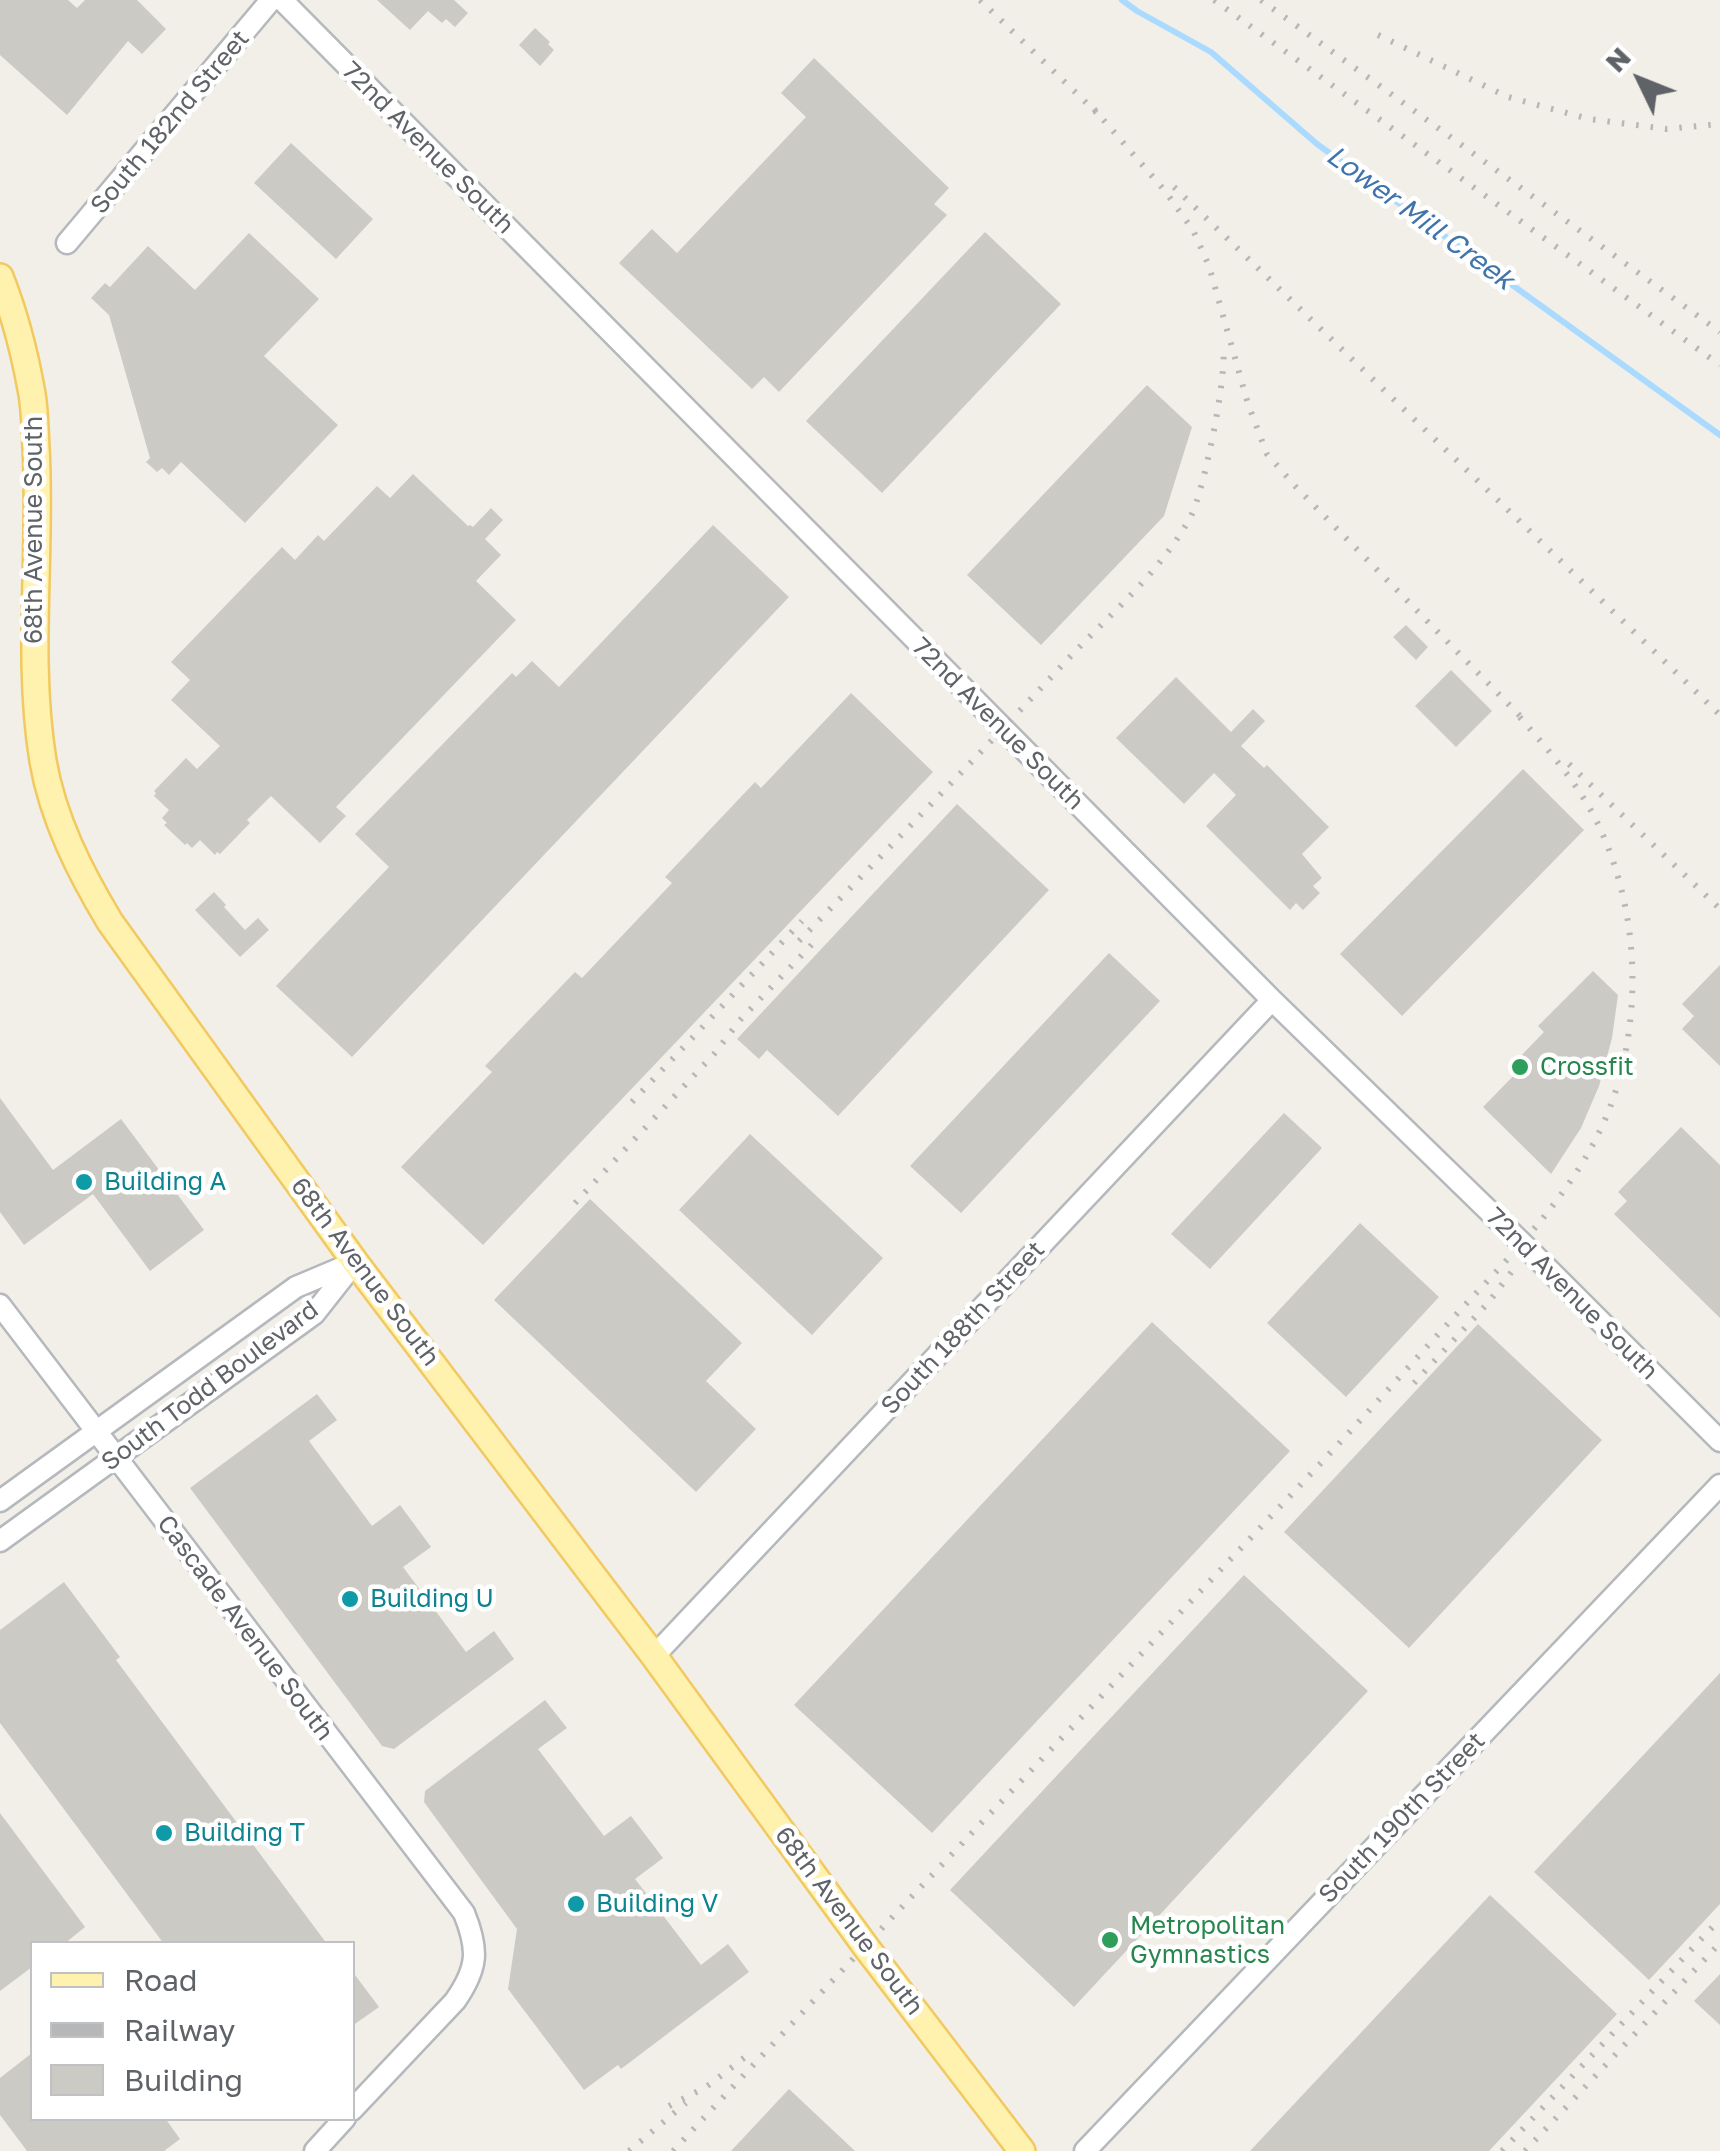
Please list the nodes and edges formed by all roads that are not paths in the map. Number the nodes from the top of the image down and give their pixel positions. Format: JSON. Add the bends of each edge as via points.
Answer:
{"nodes":[{"id":1,"x":271,"y":0,"type":"edge"},
{"id":2,"x":282,"y":0,"type":"edge"},
{"id":3,"x":67,"y":243,"type":"dead end"},
{"id":4,"x":0,"y":276,"type":"edge"},
{"id":5,"x":1272,"y":1000,"type":"junction"},
{"id":6,"x":355,"y":1262,"type":"junction"},
{"id":7,"x":0,"y":1306,"type":"edge"},
{"id":8,"x":94,"y":1431,"type":"junction"},
{"id":9,"x":1720,"y":1441,"type":"edge"},
{"id":10,"x":114,"y":1457,"type":"junction"},
{"id":11,"x":1720,"y":1485,"type":"edge"},
{"id":12,"x":0,"y":1501,"type":"edge"},
{"id":13,"x":0,"y":1541,"type":"edge"},
{"id":14,"x":654,"y":1656,"type":"junction"},
{"id":15,"x":355,"y":2107,"type":"edge"},
{"id":16,"x":342,"y":2121,"type":"edge"},
{"id":17,"x":314,"y":2151,"type":"edge"},
{"id":18,"x":1022,"y":2151,"type":"edge"},
{"id":19,"x":1085,"y":2151,"type":"edge"}],
"edges":[{"from":1,"to":3,"type":"street","name":"South 182nd Street"},
{"from":2,"to":5,"type":"street","name":"72nd Avenue South"},
{"from":4,"to":6,"type":"main road","name":"68th Avenue South","via":[[33,397],[34,692],[44,764],[64,832],[110,922]]},
{"from":5,"to":9,"type":"street","name":"72nd Avenue South"},
{"from":5,"to":14,"type":"street","name":"South 188th Street"},
{"from":6,"to":8,"type":"street","name":"South Todd Boulevard","via":[[296,1287]]},
{"from":6,"to":10,"type":"street","name":"South Todd Boulevard","via":[[314,1314]]},
{"from":6,"to":14,"type":"main road","name":"68th Avenue South"},
{"from":7,"to":8,"type":"street","name":"Cascade Avenue South"},
{"from":8,"to":10,"type":"street","name":"Cascade Avenue South"},
{"from":8,"to":12,"type":"street","name":"South Todd Boulevard"},
{"from":10,"to":13,"type":"street","name":"South Todd Boulevard"},
{"from":10,"to":15,"type":"street","name":"Cascade Avenue South","via":[[464,1914],[474,1937],[476,1957],[455,2001]]},
{"from":11,"to":19,"type":"street","name":"South 190th Street"},
{"from":14,"to":18,"type":"main road","name":"68th Avenue South"},
{"from":16,"to":17,"type":"street"}]}
